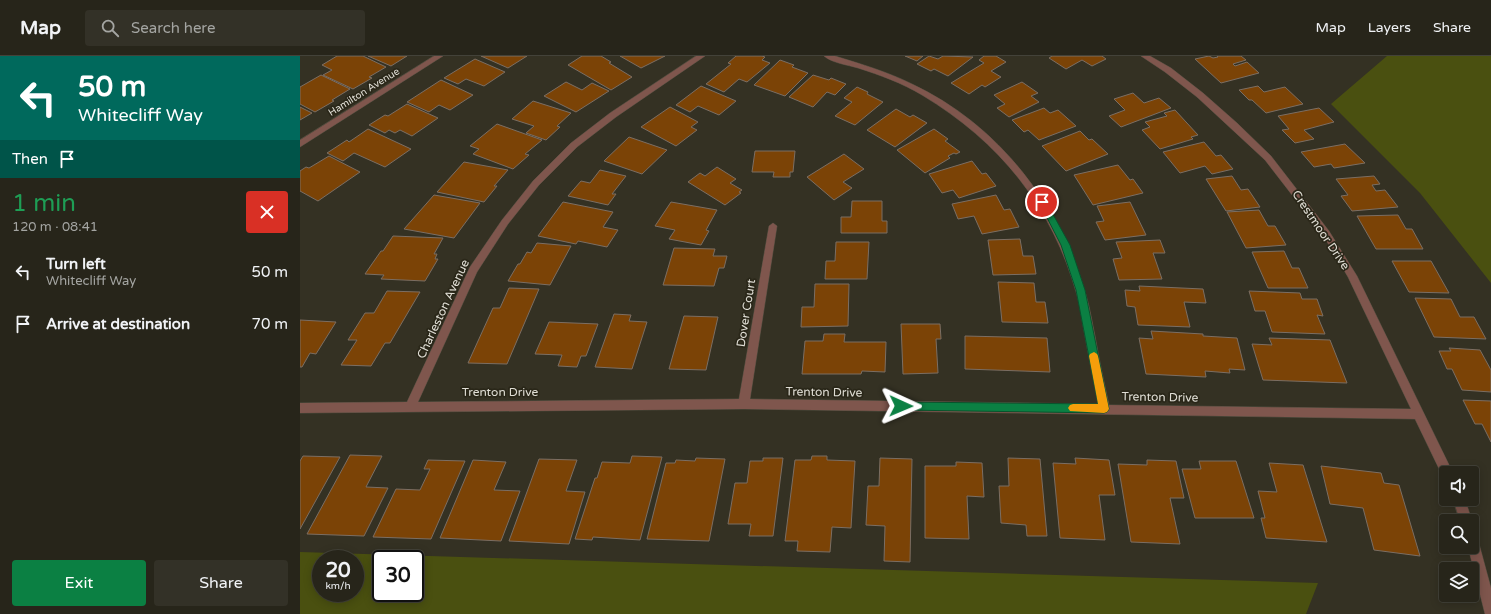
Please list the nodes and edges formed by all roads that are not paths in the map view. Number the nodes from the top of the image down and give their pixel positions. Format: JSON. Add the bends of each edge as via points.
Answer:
{"nodes":[{"id":1,"x":439,"y":56,"type":"edge"},
{"id":2,"x":701,"y":56,"type":"edge"},
{"id":3,"x":828,"y":56,"type":"edge"},
{"id":4,"x":1145,"y":56,"type":"edge"},
{"id":5,"x":300,"y":144,"type":"edge"},
{"id":6,"x":773,"y":226,"type":"dead end"},
{"id":7,"x":744,"y":404,"type":"junction"},
{"id":8,"x":411,"y":406,"type":"junction"},
{"id":9,"x":300,"y":408,"type":"edge"},
{"id":10,"x":1104,"y":409,"type":"junction"},
{"id":11,"x":1419,"y":414,"type":"junction"},
{"id":12,"x":1444,"y":466,"type":"edge"},
{"id":13,"x":1476,"y":554,"type":"edge"},
{"id":14,"x":1491,"y":614,"type":"edge"}],
"edges":[{"from":1,"to":5,"type":"street","name":"Hamilton Avenue"},
{"from":2,"to":8,"type":"street","name":"Charleston Avenue","via":[[612,115],[574,145],[536,183],[505,222],[473,270]]},
{"from":3,"to":10,"type":"street","via":[[918,89],[948,107],[988,137],[1016,167],[1042,202],[1066,245],[1081,290]]},
{"from":4,"to":11,"type":"street","name":"Crestmoor Drive","via":[[1168,70],[1234,125],[1268,158],[1296,193],[1326,233],[1352,276]]},
{"from":6,"to":7,"type":"street","name":"Dover Court"},
{"from":7,"to":8,"type":"street","name":"Trenton Drive"},
{"from":7,"to":10,"type":"street","name":"Trenton Drive"},
{"from":8,"to":9,"type":"street","name":"Trenton Drive"},
{"from":10,"to":11,"type":"street","name":"Trenton Drive"},
{"from":11,"to":12,"type":"street","name":"Crestmoor Drive"},
{"from":13,"to":14,"type":"street"}]}
